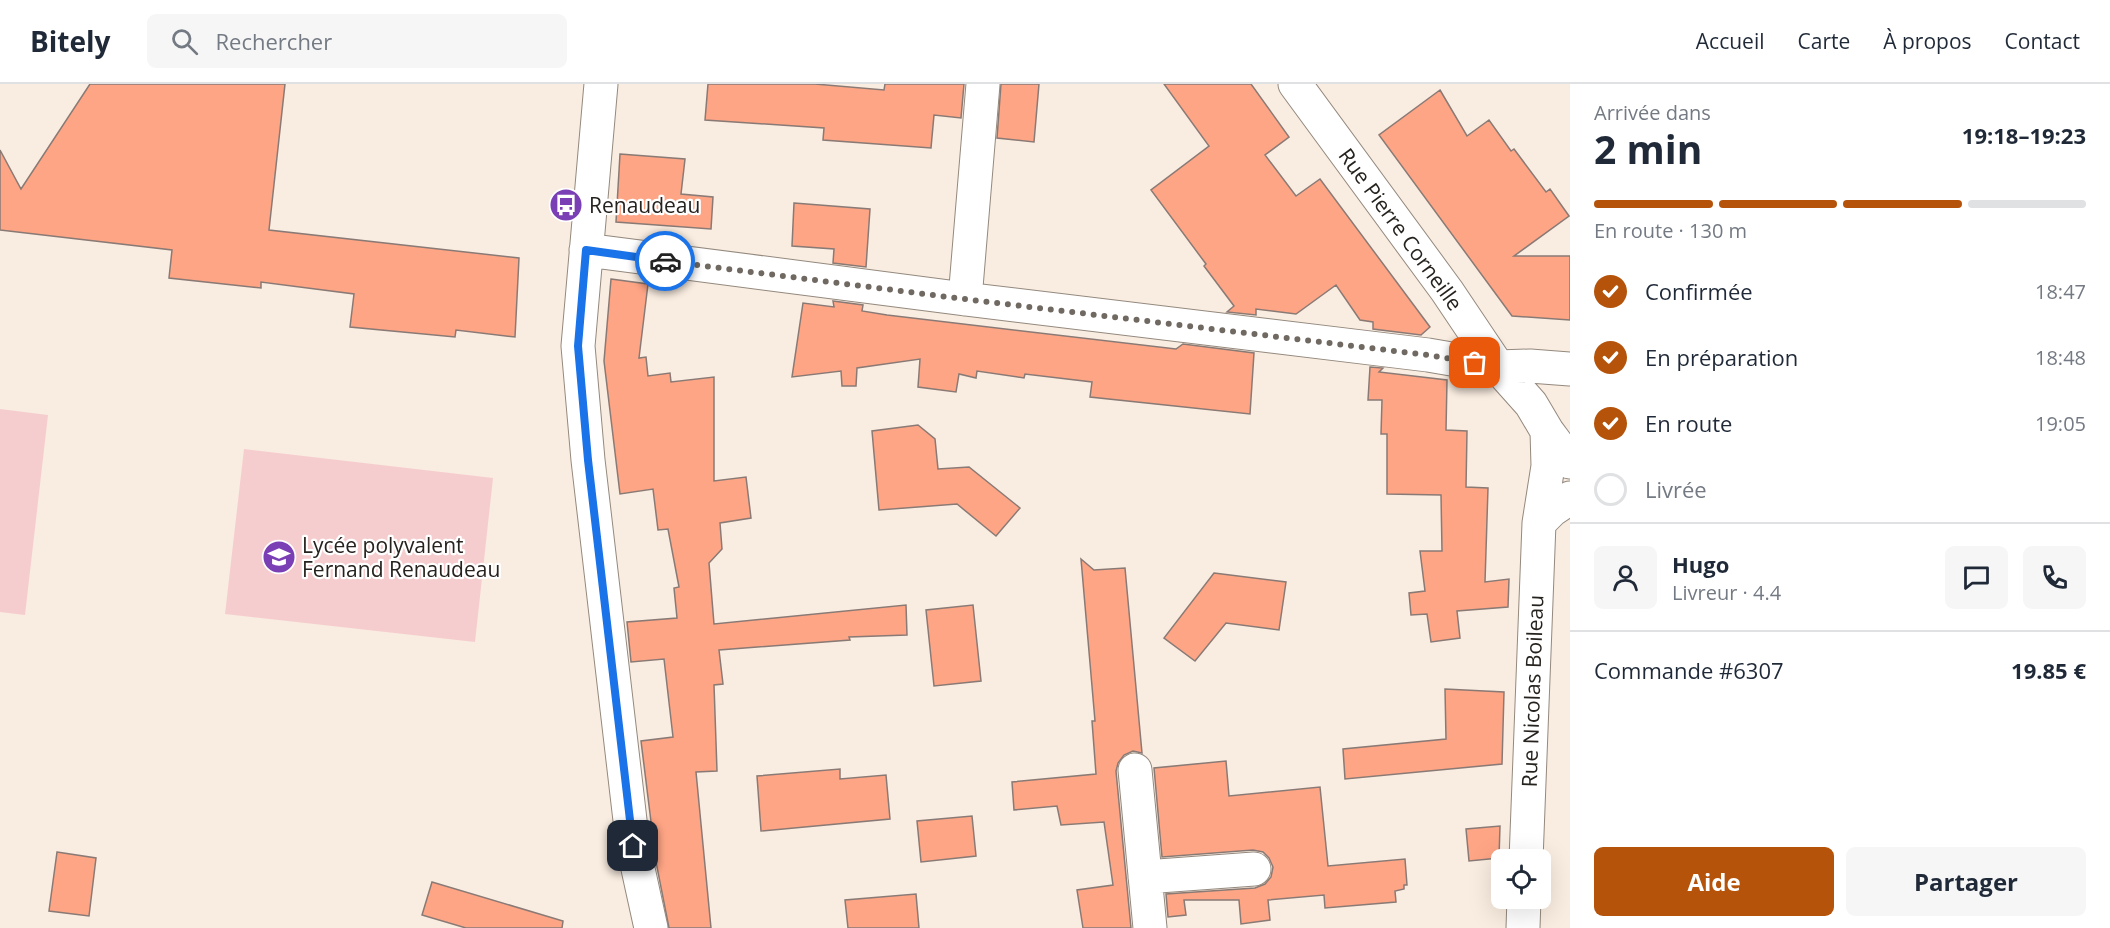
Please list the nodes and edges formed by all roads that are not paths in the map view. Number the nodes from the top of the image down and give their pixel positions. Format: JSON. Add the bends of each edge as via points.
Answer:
{"nodes":[{"id":1,"x":601,"y":84,"type":"edge"},
{"id":2,"x":982,"y":84,"type":"edge"},
{"id":3,"x":1295,"y":84,"type":"edge"},
{"id":4,"x":586,"y":250,"type":"junction"},
{"id":5,"x":964,"y":299,"type":"junction"},
{"id":6,"x":1498,"y":367,"type":"junction"},
{"id":7,"x":1570,"y":369,"type":"edge"},
{"id":8,"x":1547,"y":431,"type":"junction"},
{"id":9,"x":1570,"y":462,"type":"edge"},
{"id":10,"x":1570,"y":498,"type":"edge"},
{"id":11,"x":1539,"y":523,"type":"junction"},
{"id":12,"x":1135,"y":770,"type":"dead end"},
{"id":13,"x":1526,"y":849,"type":"edge"},
{"id":14,"x":1254,"y":869,"type":"dead end"},
{"id":15,"x":1145,"y":877,"type":"junction"},
{"id":16,"x":1524,"y":909,"type":"edge"},
{"id":17,"x":651,"y":928,"type":"edge"},
{"id":18,"x":1150,"y":928,"type":"edge"},
{"id":19,"x":1523,"y":928,"type":"edge"}],
"edges":[{"from":1,"to":4,"type":"street"},
{"from":2,"to":5,"type":"street"},
{"from":3,"to":6,"type":"street","name":"Rue Pierre Corneille","via":[[1448,291]]},
{"from":4,"to":5,"type":"street"},
{"from":4,"to":17,"type":"street","via":[[578,346],[588,460],[633,846]]},
{"from":5,"to":6,"type":"street","via":[[1428,355]]},
{"from":6,"to":7,"type":"street"},
{"from":6,"to":8,"type":"street","name":"Rue Pierre Corneille","via":[[1531,404]]},
{"from":8,"to":9,"type":"street","name":"Rue Pierre Corneille"},
{"from":8,"to":11,"type":"street","name":"Rue Nicolas Boileau","via":[[1548,466]]},
{"from":10,"to":11,"type":"street"},
{"from":11,"to":13,"type":"street","name":"Rue Nicolas Boileau"},
{"from":12,"to":15,"type":"street"},
{"from":14,"to":15,"type":"street"},
{"from":15,"to":18,"type":"street"},
{"from":16,"to":19,"type":"street"}]}
